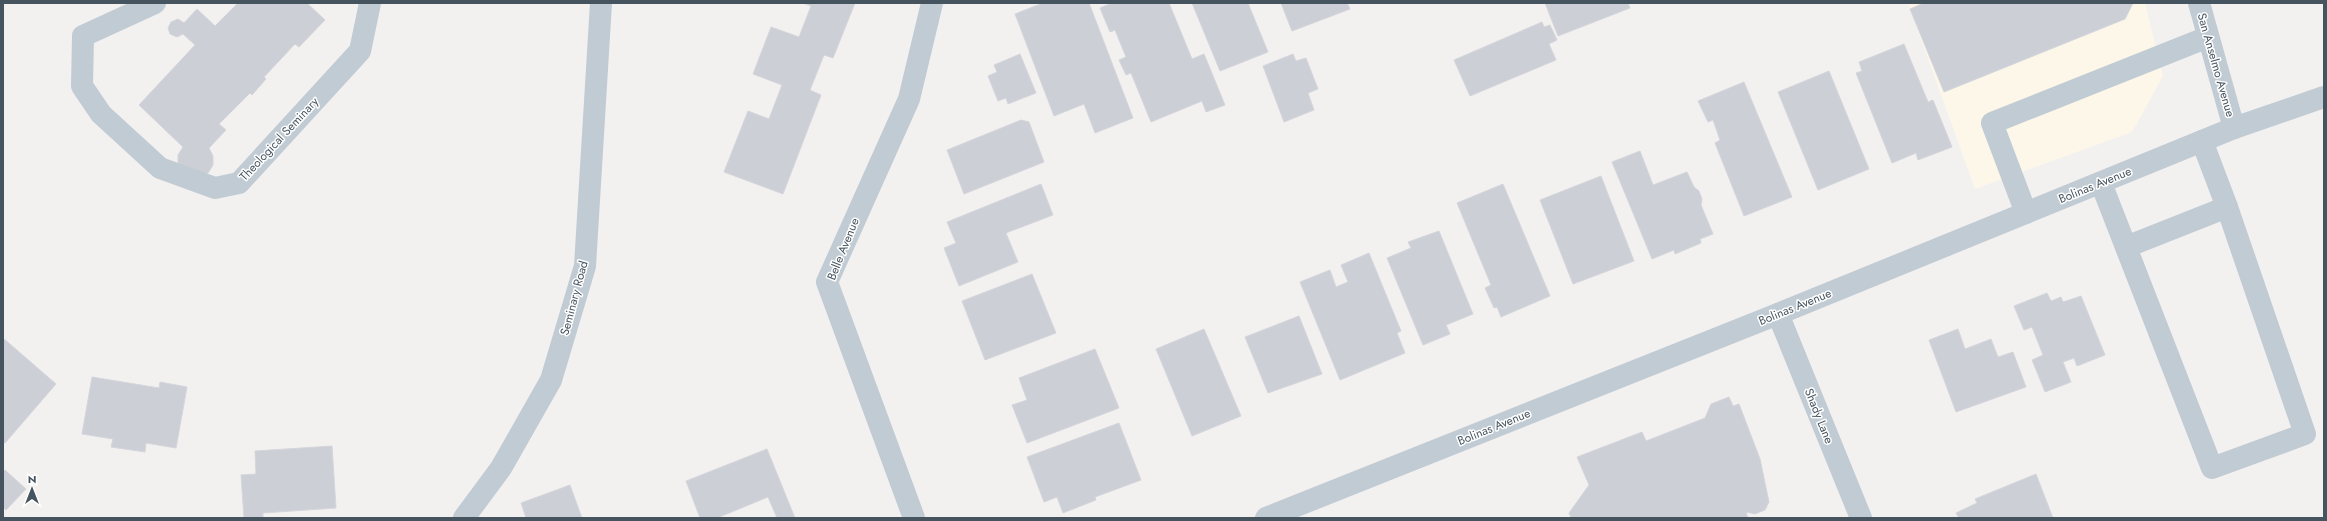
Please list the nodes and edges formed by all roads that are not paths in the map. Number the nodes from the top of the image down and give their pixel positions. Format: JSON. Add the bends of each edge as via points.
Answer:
{"nodes":[{"id":1,"x":155,"y":3,"type":"edge"},
{"id":2,"x":370,"y":3,"type":"edge"},
{"id":3,"x":601,"y":3,"type":"edge"},
{"id":4,"x":932,"y":3,"type":"edge"},
{"id":5,"x":2198,"y":3,"type":"edge"},
{"id":6,"x":2208,"y":38,"type":"junction"},
{"id":7,"x":2324,"y":97,"type":"edge"},
{"id":8,"x":2234,"y":128,"type":"junction"},
{"id":9,"x":2202,"y":141,"type":"junction"},
{"id":10,"x":2101,"y":183,"type":"junction"},
{"id":11,"x":2227,"y":206,"type":"junction"},
{"id":12,"x":2026,"y":213,"type":"junction"},
{"id":13,"x":2126,"y":246,"type":"junction"},
{"id":14,"x":1778,"y":314,"type":"junction"},
{"id":15,"x":464,"y":518,"type":"edge"},
{"id":16,"x":914,"y":518,"type":"edge"},
{"id":17,"x":1266,"y":518,"type":"edge"},
{"id":18,"x":1860,"y":518,"type":"edge"}],
"edges":[{"from":1,"to":2,"type":"street","name":"Theological Seminary","via":[[83,36],[82,86],[101,114],[160,168],[215,188],[239,183],[360,51]]},
{"from":3,"to":15,"type":"street","name":"Seminary Road","via":[[585,266],[551,380],[501,468]]},
{"from":4,"to":16,"type":"street","name":"Belle Avenue","via":[[909,99],[827,282]]},
{"from":5,"to":6,"type":"street","name":"San Anselmo Avenue"},
{"from":6,"to":8,"type":"street","name":"San Anselmo Avenue"},
{"from":6,"to":12,"type":"street","via":[[1992,123]]},
{"from":7,"to":8,"type":"street","name":"Bolinas Avenue"},
{"from":8,"to":9,"type":"street","name":"Bolinas Avenue"},
{"from":9,"to":10,"type":"street","name":"Bolinas Avenue"},
{"from":9,"to":11,"type":"street"},
{"from":10,"to":12,"type":"street","name":"Bolinas Avenue"},
{"from":10,"to":13,"type":"street"},
{"from":11,"to":13,"type":"street"},
{"from":11,"to":13,"type":"street","via":[[2305,434],[2212,468]]},
{"from":12,"to":14,"type":"street","name":"Bolinas Avenue"},
{"from":14,"to":17,"type":"street","name":"Bolinas Avenue"},
{"from":14,"to":18,"type":"street","name":"Shady Lane"}]}
